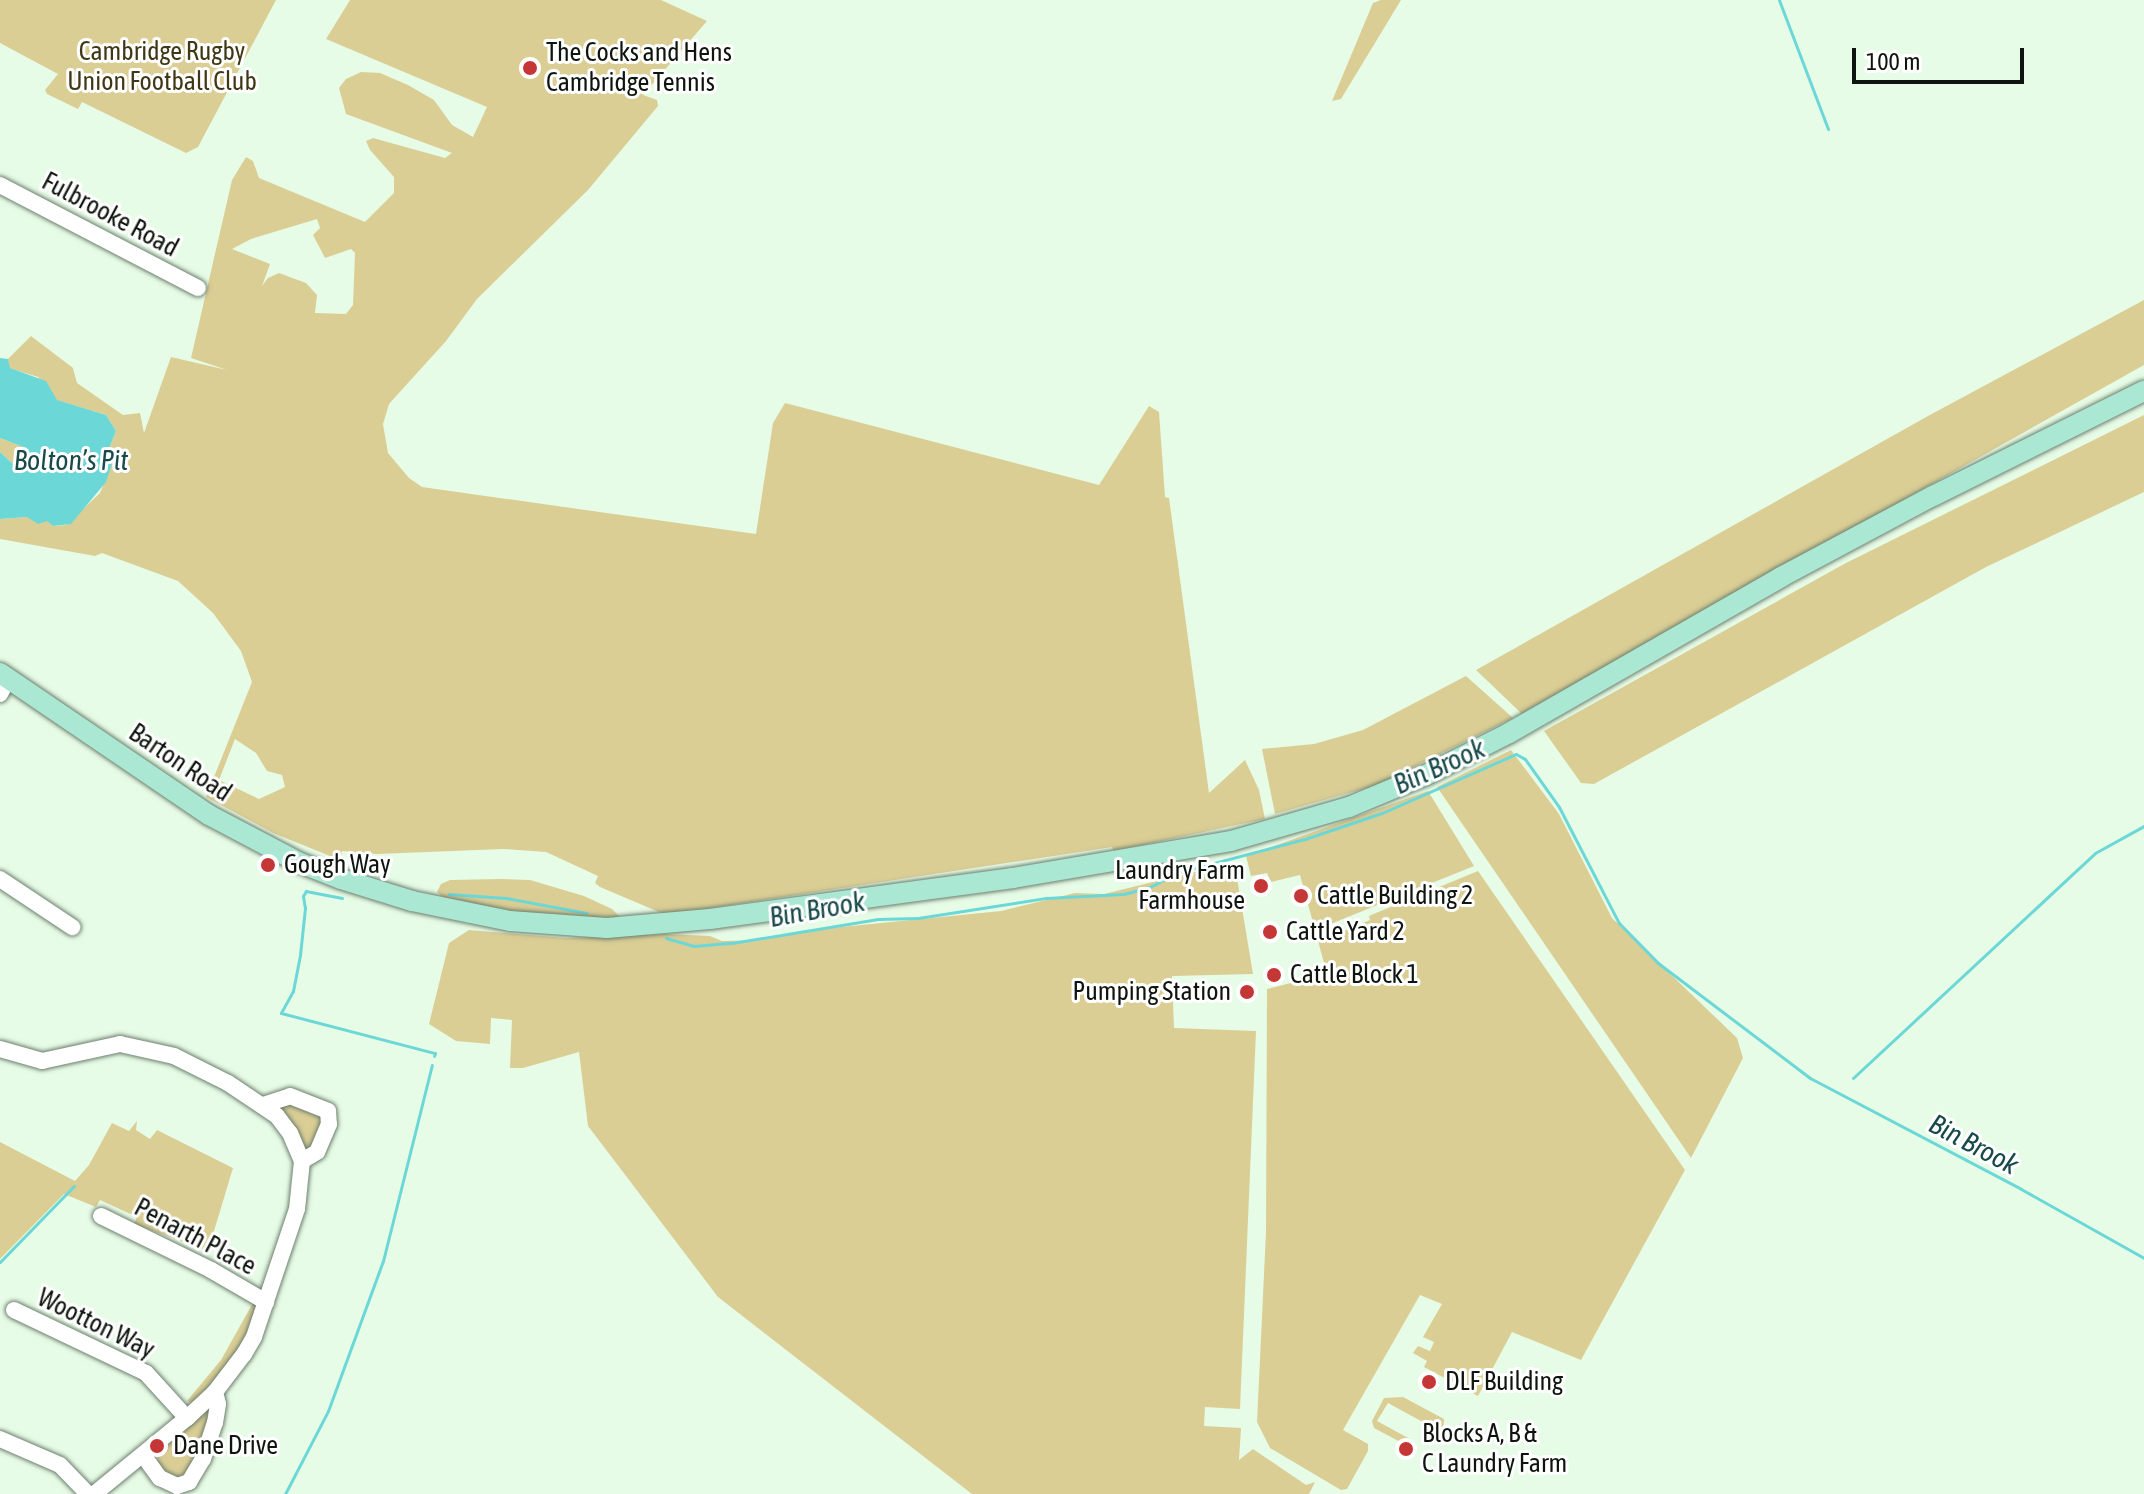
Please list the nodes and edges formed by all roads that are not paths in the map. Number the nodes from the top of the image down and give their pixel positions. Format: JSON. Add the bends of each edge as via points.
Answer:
{"nodes":[{"id":1,"x":0,"y":185,"type":"edge"},
{"id":2,"x":198,"y":288,"type":"dead end"},
{"id":3,"x":2144,"y":391,"type":"edge"},
{"id":4,"x":3,"y":682,"type":"edge"},
{"id":5,"x":0,"y":879,"type":"edge"},
{"id":6,"x":72,"y":927,"type":"dead end"},
{"id":7,"x":0,"y":1049,"type":"edge"},
{"id":8,"x":263,"y":1105,"type":"junction"},
{"id":9,"x":302,"y":1161,"type":"junction"},
{"id":10,"x":101,"y":1216,"type":"dead end"},
{"id":11,"x":266,"y":1302,"type":"junction"},
{"id":12,"x":14,"y":1310,"type":"dead end"},
{"id":13,"x":215,"y":1392,"type":"junction"},
{"id":14,"x":187,"y":1418,"type":"junction"},
{"id":15,"x":0,"y":1439,"type":"edge"},
{"id":16,"x":143,"y":1455,"type":"junction"},
{"id":17,"x":88,"y":1494,"type":"edge"},
{"id":18,"x":94,"y":1494,"type":"edge"}],
"edges":[{"from":1,"to":2,"type":"street","name":"Fulbrooke Road"},
{"from":3,"to":4,"type":"main road","name":"Barton Road","via":[[1919,503],[1426,775],[1349,807],[1259,834],[1013,878],[607,928],[482,916],[412,901],[298,862],[209,815]]},
{"from":5,"to":6,"type":"street","via":[[59,913]]},
{"from":7,"to":8,"type":"street","via":[[42,1061],[120,1044],[138,1046],[174,1056]]},
{"from":8,"to":9,"type":"street","via":[[290,1133]]},
{"from":8,"to":9,"type":"street","via":[[290,1096],[328,1111],[329,1124],[317,1152]]},
{"from":9,"to":11,"type":"street","via":[[297,1209]]},
{"from":10,"to":11,"type":"street","name":"Penarth Place"},
{"from":11,"to":13,"type":"street","via":[[249,1345]]},
{"from":12,"to":14,"type":"street","name":"Wootton Way","via":[[146,1373]]},
{"from":13,"to":14,"type":"street"},
{"from":13,"to":16,"type":"street","via":[[215,1423],[189,1482],[177,1486],[160,1478]]},
{"from":14,"to":16,"type":"street"},
{"from":15,"to":17,"type":"street","via":[[60,1465]]},
{"from":16,"to":18,"type":"street"}]}
